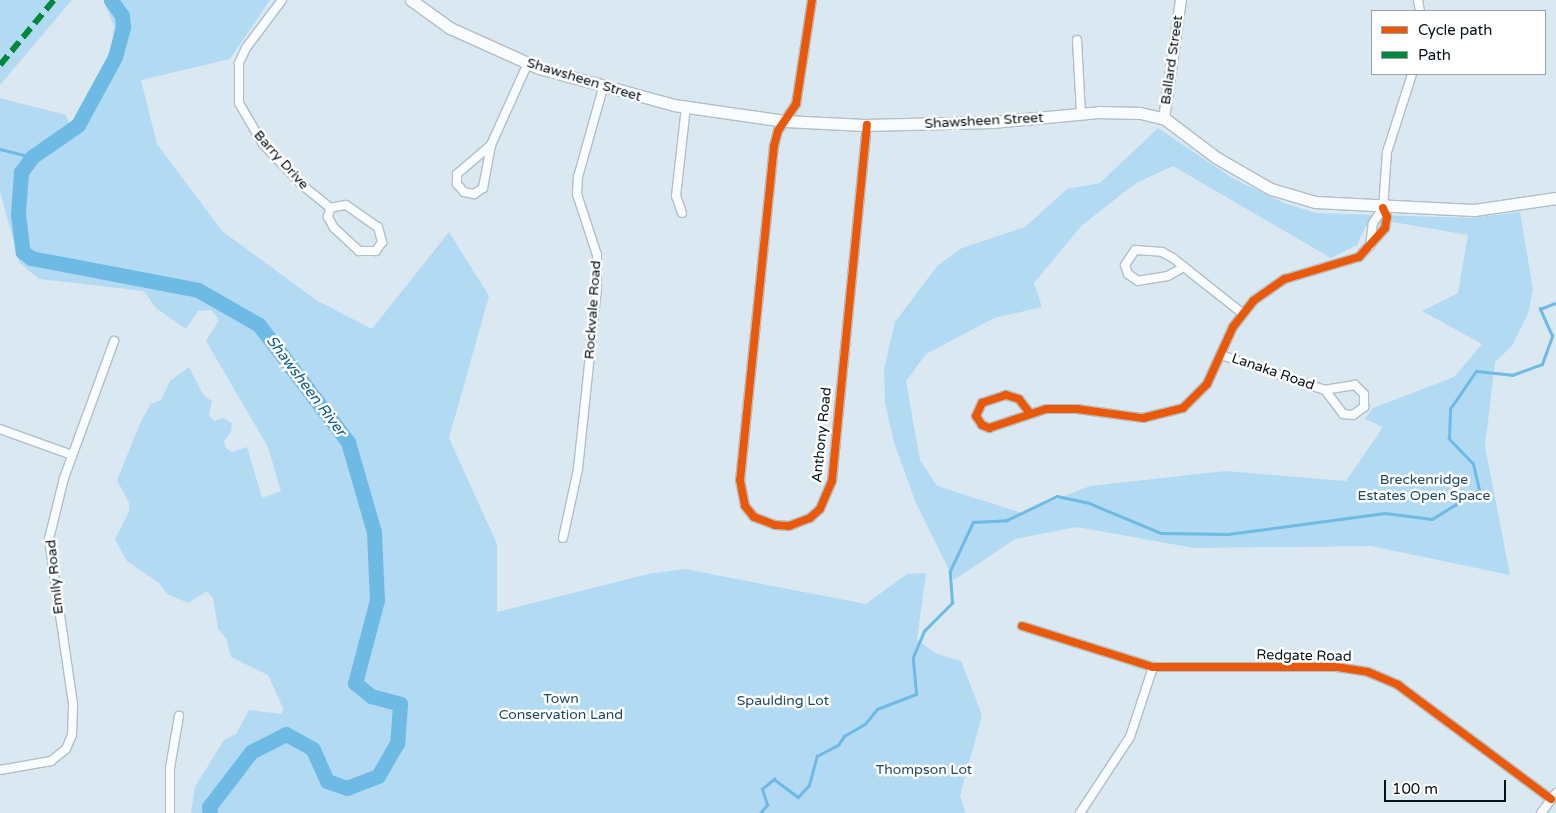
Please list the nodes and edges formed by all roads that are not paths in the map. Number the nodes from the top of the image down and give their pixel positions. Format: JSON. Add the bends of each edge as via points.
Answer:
{"nodes":[{"id":1,"x":282,"y":0,"type":"edge"},
{"id":2,"x":411,"y":0,"type":"edge"},
{"id":3,"x":812,"y":0,"type":"edge"},
{"id":4,"x":1180,"y":0,"type":"edge"},
{"id":5,"x":1077,"y":40,"type":"dead end"},
{"id":6,"x":528,"y":63,"type":"junction"},
{"id":7,"x":1412,"y":75,"type":"edge"},
{"id":8,"x":603,"y":88,"type":"junction"},
{"id":9,"x":686,"y":107,"type":"junction"},
{"id":10,"x":1081,"y":114,"type":"junction"},
{"id":11,"x":1164,"y":119,"type":"junction"},
{"id":12,"x":784,"y":121,"type":"junction"},
{"id":13,"x":867,"y":125,"type":"junction"},
{"id":14,"x":491,"y":145,"type":"junction"},
{"id":15,"x":1556,"y":198,"type":"edge"},
{"id":16,"x":330,"y":208,"type":"junction"},
{"id":17,"x":1383,"y":208,"type":"junction"},
{"id":18,"x":682,"y":213,"type":"dead end"},
{"id":19,"x":1370,"y":246,"type":"junction"},
{"id":20,"x":1184,"y":267,"type":"junction"},
{"id":21,"x":1242,"y":313,"type":"junction"},
{"id":22,"x":114,"y":341,"type":"dead end"},
{"id":23,"x":1221,"y":354,"type":"junction"},
{"id":24,"x":1325,"y":390,"type":"junction"},
{"id":25,"x":1029,"y":412,"type":"junction"},
{"id":26,"x":0,"y":429,"type":"edge"},
{"id":27,"x":72,"y":455,"type":"junction"},
{"id":28,"x":563,"y":538,"type":"dead end"},
{"id":29,"x":1022,"y":626,"type":"dead end"},
{"id":30,"x":1153,"y":667,"type":"junction"},
{"id":31,"x":179,"y":716,"type":"dead end"},
{"id":32,"x":0,"y":770,"type":"edge"},
{"id":33,"x":1553,"y":796,"type":"edge"},
{"id":34,"x":170,"y":813,"type":"edge"},
{"id":35,"x":1080,"y":813,"type":"edge"},
{"id":36,"x":1541,"y":813,"type":"edge"}],
"edges":[{"from":1,"to":16,"type":"street","name":"Barry Drive","via":[[246,48],[239,63],[239,103],[263,144],[302,185]]},
{"from":2,"to":6,"type":"main road","name":"Shawsheen Street","via":[[450,28]]},
{"from":3,"to":12,"type":"street","name":"Anthony Road","via":[[796,104]]},
{"from":4,"to":11,"type":"street","name":"Ballard Street"},
{"from":5,"to":10,"type":"street"},
{"from":6,"to":8,"type":"main road","name":"Shawsheen Street"},
{"from":6,"to":14,"type":"street"},
{"from":7,"to":17,"type":"street","via":[[1387,152]]},
{"from":8,"to":9,"type":"main road","name":"Shawsheen Street"},
{"from":8,"to":28,"type":"street","name":"Rockvale Road","via":[[578,177],[577,194],[597,255],[597,287],[578,469]]},
{"from":9,"to":12,"type":"main road","name":"Shawsheen Street"},
{"from":9,"to":18,"type":"street","via":[[676,196]]},
{"from":10,"to":11,"type":"main road","name":"Shawsheen Street","via":[[1140,113]]},
{"from":10,"to":13,"type":"main road","name":"Shawsheen Street","via":[[992,122]]},
{"from":11,"to":17,"type":"main road","name":"Shawsheen Street","via":[[1217,158],[1271,189],[1315,202]]},
{"from":12,"to":13,"type":"main road","name":"Shawsheen Street"},
{"from":12,"to":13,"type":"street","name":"Anthony Road","via":[[774,146],[740,480],[743,501],[754,517],[789,526],[800,524],[820,509],[832,481]]},
{"from":14,"to":14,"type":"street","via":[[460,170],[457,184],[464,192],[474,194],[483,188]]},
{"from":15,"to":17,"type":"main road","name":"Shawsheen Street","via":[[1474,210]]},
{"from":16,"to":16,"type":"street","via":[[331,222],[347,242],[359,251],[380,248],[382,236],[378,227],[346,205]]},
{"from":17,"to":19,"type":"street","via":[[1373,223]]},
{"from":17,"to":19,"type":"street","via":[[1386,225]]},
{"from":19,"to":21,"type":"street","via":[[1353,260],[1278,282],[1258,295]]},
{"from":20,"to":20,"type":"street","via":[[1168,255],[1149,249],[1132,251],[1125,265],[1130,276],[1142,281],[1168,276]]},
{"from":20,"to":21,"type":"street"},
{"from":21,"to":23,"type":"street"},
{"from":22,"to":27,"type":"street","name":"Emily Road"},
{"from":23,"to":24,"type":"street","name":"Lanaka Road"},
{"from":23,"to":25,"type":"street","via":[[1202,391],[1168,414],[1143,418],[1067,408]]},
{"from":24,"to":24,"type":"street","name":"Lanaka Road","via":[[1343,414],[1353,415],[1364,407],[1364,394],[1358,386],[1348,384]]},
{"from":25,"to":25,"type":"street","via":[[989,428],[982,425],[976,416],[982,403],[1006,395],[1019,399]]},
{"from":26,"to":27,"type":"street"},
{"from":27,"to":32,"type":"street","name":"Emily Road","via":[[50,539],[72,704],[72,735],[66,749],[51,761]]},
{"from":29,"to":30,"type":"street","name":"Redgate Road"},
{"from":30,"to":33,"type":"street","name":"Redgate Road","via":[[1337,667],[1376,675],[1398,685]]},
{"from":30,"to":35,"type":"street","via":[[1130,737]]},
{"from":31,"to":34,"type":"street","via":[[170,768]]},
{"from":33,"to":36,"type":"street"}]}
